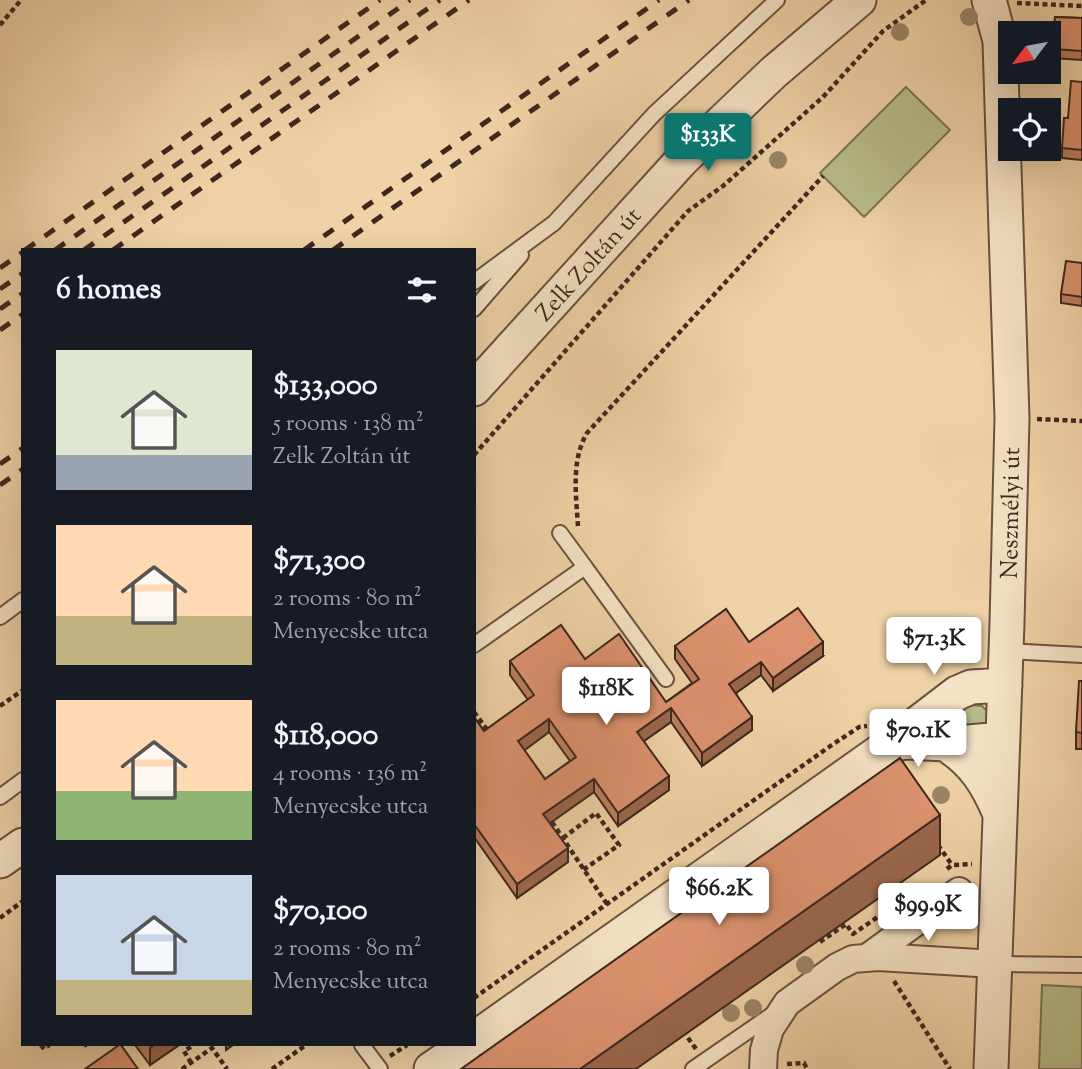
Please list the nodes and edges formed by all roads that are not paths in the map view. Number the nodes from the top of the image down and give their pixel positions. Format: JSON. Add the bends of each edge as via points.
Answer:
{"nodes":[{"id":1,"x":777,"y":0,"type":"edge"},
{"id":2,"x":859,"y":0,"type":"edge"},
{"id":3,"x":989,"y":0,"type":"edge"},
{"id":4,"x":538,"y":236,"type":"junction"},
{"id":5,"x":476,"y":281,"type":"edge"},
{"id":6,"x":476,"y":307,"type":"edge"},
{"id":7,"x":476,"y":387,"type":"edge"},
{"id":8,"x":560,"y":533,"type":"dead end"},
{"id":9,"x":581,"y":561,"type":"junction"},
{"id":10,"x":21,"y":601,"type":"edge"},
{"id":11,"x":0,"y":617,"type":"edge"},
{"id":12,"x":476,"y":643,"type":"edge"},
{"id":13,"x":1006,"y":651,"type":"junction"},
{"id":14,"x":1082,"y":655,"type":"edge"},
{"id":15,"x":666,"y":679,"type":"dead end"},
{"id":16,"x":1005,"y":685,"type":"junction"},
{"id":17,"x":881,"y":736,"type":"junction"},
{"id":18,"x":1003,"y":739,"type":"junction"},
{"id":19,"x":945,"y":744,"type":"junction"},
{"id":20,"x":21,"y":781,"type":"edge"},
{"id":21,"x":0,"y":797,"type":"edge"},
{"id":22,"x":1001,"y":816,"type":"junction"},
{"id":23,"x":21,"y":846,"type":"edge"},
{"id":24,"x":0,"y":861,"type":"edge"},
{"id":25,"x":950,"y":882,"type":"road end"},
{"id":26,"x":873,"y":957,"type":"junction"},
{"id":27,"x":995,"y":964,"type":"junction"},
{"id":28,"x":1082,"y":965,"type":"edge"},
{"id":29,"x":788,"y":1003,"type":"junction"},
{"id":30,"x":476,"y":1038,"type":"edge"},
{"id":31,"x":363,"y":1046,"type":"edge"},
{"id":32,"x":465,"y":1046,"type":"edge"},
{"id":33,"x":699,"y":1065,"type":"edge"},
{"id":34,"x":775,"y":1067,"type":"edge"},
{"id":35,"x":380,"y":1069,"type":"edge"},
{"id":36,"x":431,"y":1069,"type":"edge"},
{"id":37,"x":991,"y":1069,"type":"edge"}],
"edges":[{"from":1,"to":4,"type":"lane","via":[[663,105]]},
{"from":2,"to":7,"type":"street","name":"Zelk Zoltán út","via":[[773,73],[682,160]]},
{"from":3,"to":13,"type":"street","name":"Neszmélyi út","via":[[1000,41],[1012,418]]},
{"from":4,"to":5,"type":"lane"},
{"from":4,"to":6,"type":"lane"},
{"from":8,"to":9,"type":"lane"},
{"from":9,"to":12,"type":"lane"},
{"from":9,"to":15,"type":"lane"},
{"from":10,"to":11,"type":"lane"},
{"from":13,"to":14,"type":"lane"},
{"from":13,"to":16,"type":"street","name":"Neszmélyi út"},
{"from":16,"to":17,"type":"street","via":[[971,687]]},
{"from":16,"to":18,"type":"street","name":"Neszmélyi út"},
{"from":17,"to":19,"type":"street"},
{"from":17,"to":30,"type":"street"},
{"from":18,"to":19,"type":"street"},
{"from":18,"to":22,"type":"street","name":"Neszmélyi út"},
{"from":19,"to":22,"type":"street","via":[[970,762]]},
{"from":20,"to":21,"type":"lane"},
{"from":22,"to":27,"type":"street","name":"Neszmélyi út"},
{"from":23,"to":24,"type":"street"},
{"from":25,"to":26,"type":"street"},
{"from":26,"to":27,"type":"street"},
{"from":26,"to":29,"type":"street","via":[[837,967]]},
{"from":27,"to":28,"type":"lane"},
{"from":27,"to":37,"type":"street","name":"Neszmélyi út"},
{"from":29,"to":33,"type":"lane"},
{"from":29,"to":34,"type":"street","via":[[770,1030],[764,1050]]},
{"from":31,"to":35,"type":"lane"},
{"from":32,"to":36,"type":"street"}]}
